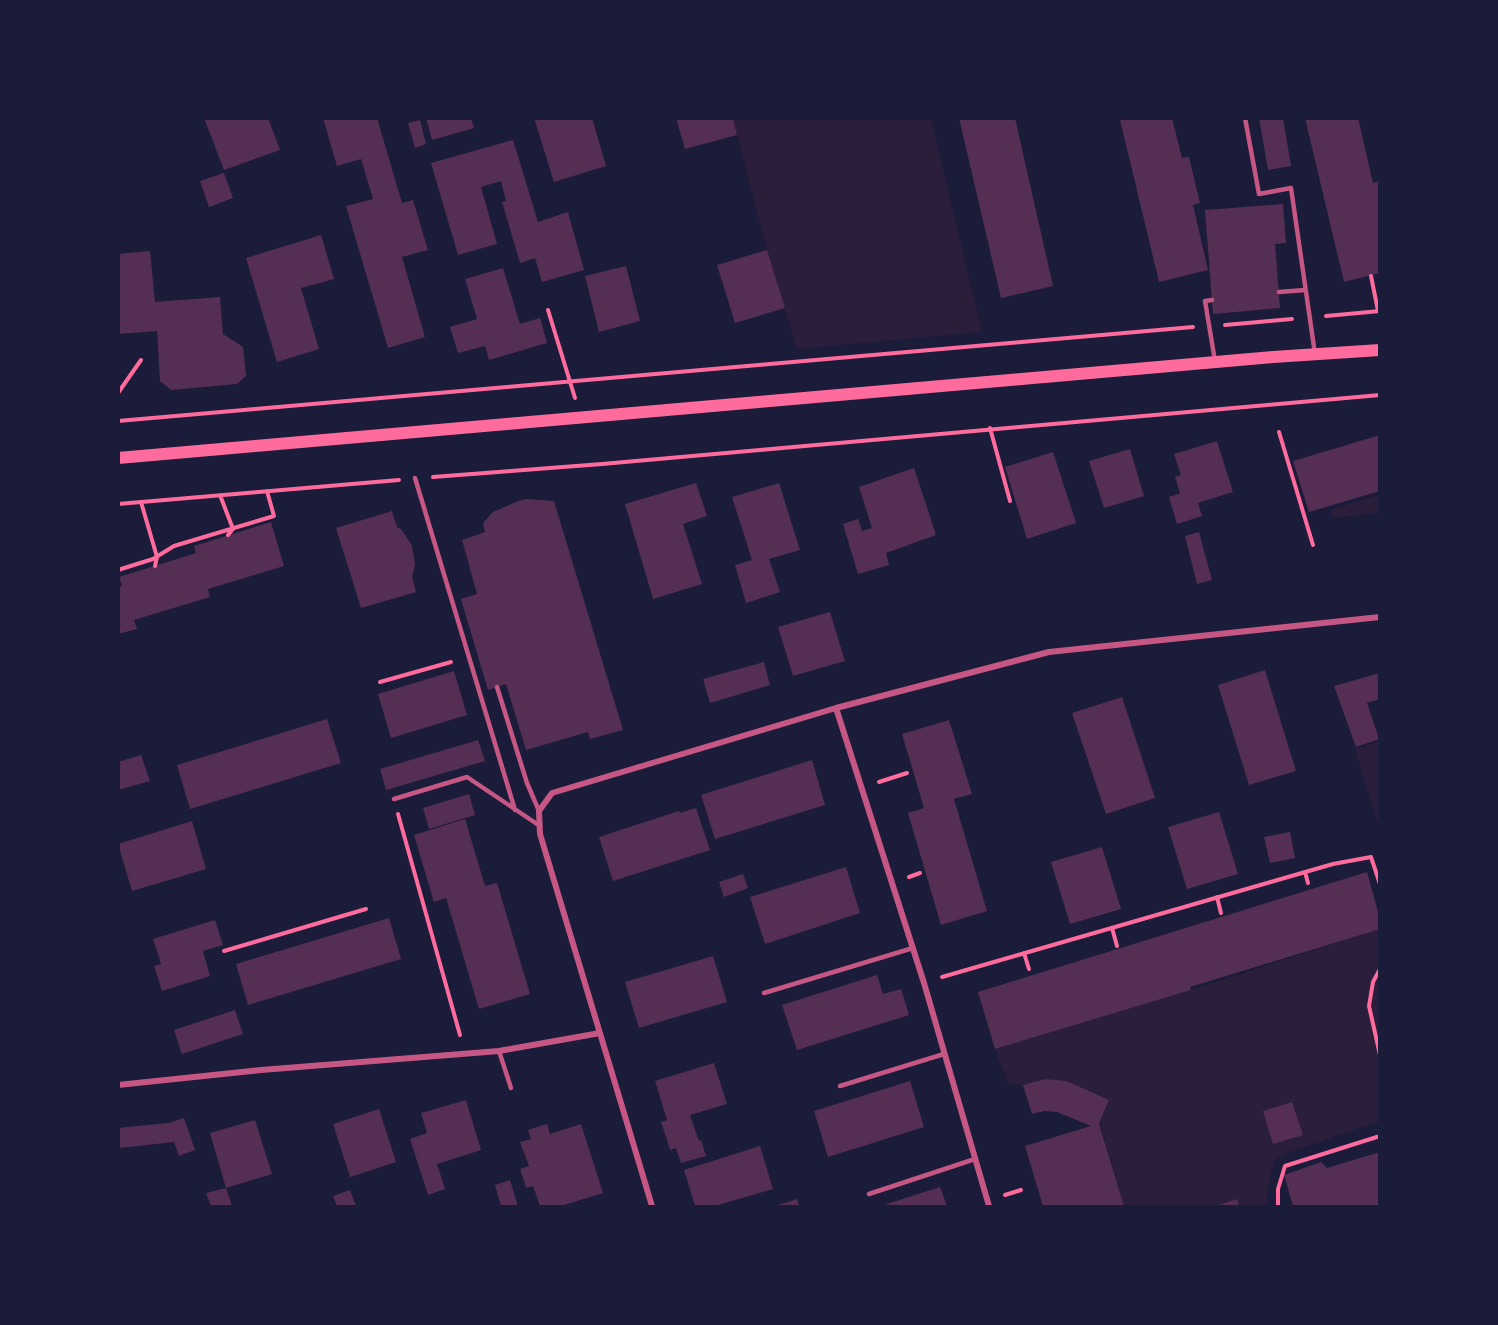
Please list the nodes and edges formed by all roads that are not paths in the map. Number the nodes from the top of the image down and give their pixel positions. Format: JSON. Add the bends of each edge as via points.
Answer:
{"nodes":[{"id":1,"x":1245,"y":118,"type":"edge"},
{"id":2,"x":1305,"y":290,"type":"junction"},
{"id":3,"x":1279,"y":292,"type":"dead end"},
{"id":4,"x":1212,"y":300,"type":"dead end"},
{"id":5,"x":1380,"y":350,"type":"edge"},
{"id":6,"x":1315,"y":354,"type":"junction"},
{"id":7,"x":1215,"y":362,"type":"junction"},
{"id":8,"x":118,"y":458,"type":"edge"},
{"id":9,"x":415,"y":478,"type":"road end"},
{"id":10,"x":1380,"y":617,"type":"edge"},
{"id":11,"x":497,"y":687,"type":"dead end"},
{"id":12,"x":836,"y":708,"type":"junction"},
{"id":13,"x":394,"y":799,"type":"road end"},
{"id":14,"x":516,"y":810,"type":"junction"},
{"id":15,"x":538,"y":811,"type":"junction"},
{"id":16,"x":540,"y":826,"type":"junction"},
{"id":17,"x":913,"y":948,"type":"junction"},
{"id":18,"x":764,"y":993,"type":"dead end"},
{"id":19,"x":600,"y":1034,"type":"junction"},
{"id":20,"x":499,"y":1051,"type":"junction"},
{"id":21,"x":944,"y":1054,"type":"junction"},
{"id":22,"x":118,"y":1085,"type":"edge"},
{"id":23,"x":840,"y":1086,"type":"dead end"},
{"id":24,"x":511,"y":1088,"type":"dead end"},
{"id":25,"x":975,"y":1159,"type":"junction"},
{"id":26,"x":869,"y":1194,"type":"dead end"},
{"id":27,"x":652,"y":1206,"type":"edge"},
{"id":28,"x":989,"y":1206,"type":"edge"}],
"edges":[{"from":1,"to":2,"type":"lane","via":[[1259,194],[1291,188]]},
{"from":2,"to":3,"type":"lane"},
{"from":2,"to":6,"type":"lane"},
{"from":4,"to":7,"type":"lane","via":[[1206,301]]},
{"from":5,"to":6,"type":"main road"},
{"from":6,"to":7,"type":"main road"},
{"from":7,"to":8,"type":"main road"},
{"from":9,"to":14,"type":"lane"},
{"from":10,"to":12,"type":"street","via":[[1049,652]]},
{"from":11,"to":15,"type":"lane"},
{"from":12,"to":15,"type":"street","via":[[552,793]]},
{"from":12,"to":17,"type":"street"},
{"from":13,"to":14,"type":"lane","via":[[467,777]]},
{"from":14,"to":16,"type":"lane"},
{"from":15,"to":16,"type":"street"},
{"from":16,"to":19,"type":"street"},
{"from":17,"to":18,"type":"lane"},
{"from":17,"to":21,"type":"street"},
{"from":19,"to":20,"type":"street"},
{"from":19,"to":27,"type":"street"},
{"from":20,"to":22,"type":"street"},
{"from":20,"to":24,"type":"lane"},
{"from":21,"to":23,"type":"lane"},
{"from":21,"to":25,"type":"street"},
{"from":25,"to":26,"type":"lane"},
{"from":25,"to":28,"type":"street"}]}
